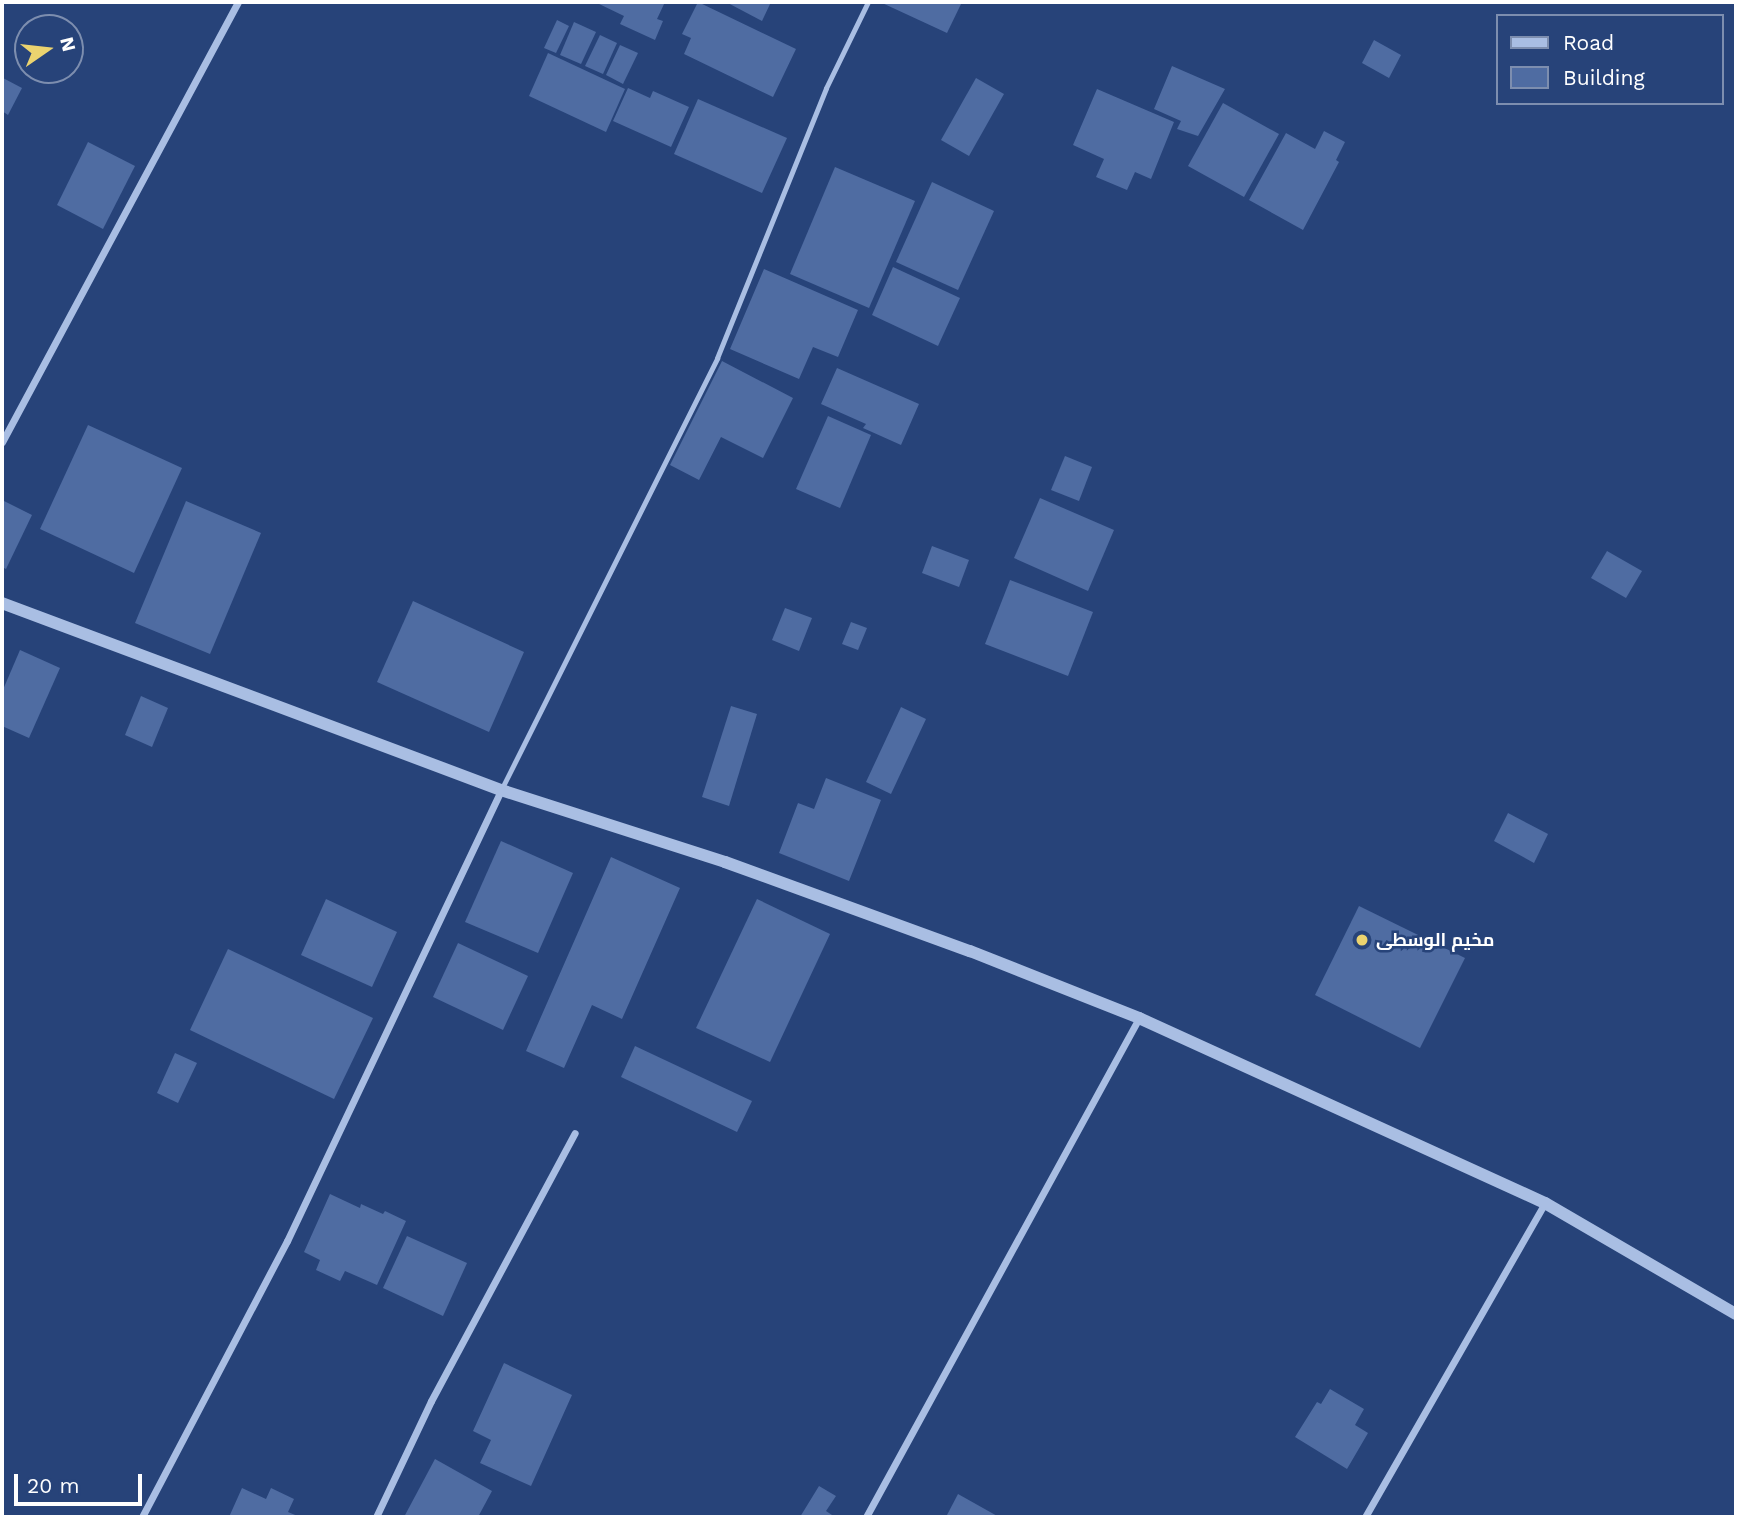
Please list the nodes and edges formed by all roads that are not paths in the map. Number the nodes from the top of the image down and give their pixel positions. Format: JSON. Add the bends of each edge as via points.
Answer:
{"nodes":[{"id":1,"x":238,"y":2,"type":"edge"},
{"id":2,"x":868,"y":2,"type":"edge"},
{"id":3,"x":2,"y":442,"type":"edge"},
{"id":4,"x":2,"y":603,"type":"edge"},
{"id":5,"x":502,"y":790,"type":"junction"},
{"id":6,"x":1139,"y":1017,"type":"junction"},
{"id":7,"x":575,"y":1133,"type":"dead end"},
{"id":8,"x":1545,"y":1203,"type":"junction"},
{"id":9,"x":1736,"y":1314,"type":"edge"},
{"id":10,"x":142,"y":1517,"type":"edge"},
{"id":11,"x":376,"y":1517,"type":"edge"},
{"id":12,"x":866,"y":1517,"type":"edge"},
{"id":13,"x":1364,"y":1517,"type":"edge"}],
"edges":[{"from":1,"to":3,"type":"street"},
{"from":2,"to":5,"type":"lane","via":[[826,88],[717,358]]},
{"from":4,"to":5,"type":"street"},
{"from":5,"to":6,"type":"street","via":[[725,862]]},
{"from":5,"to":10,"type":"street","via":[[287,1241]]},
{"from":6,"to":8,"type":"street"},
{"from":6,"to":12,"type":"street"},
{"from":7,"to":11,"type":"street","via":[[431,1401]]},
{"from":8,"to":9,"type":"street"},
{"from":8,"to":13,"type":"street"}]}
